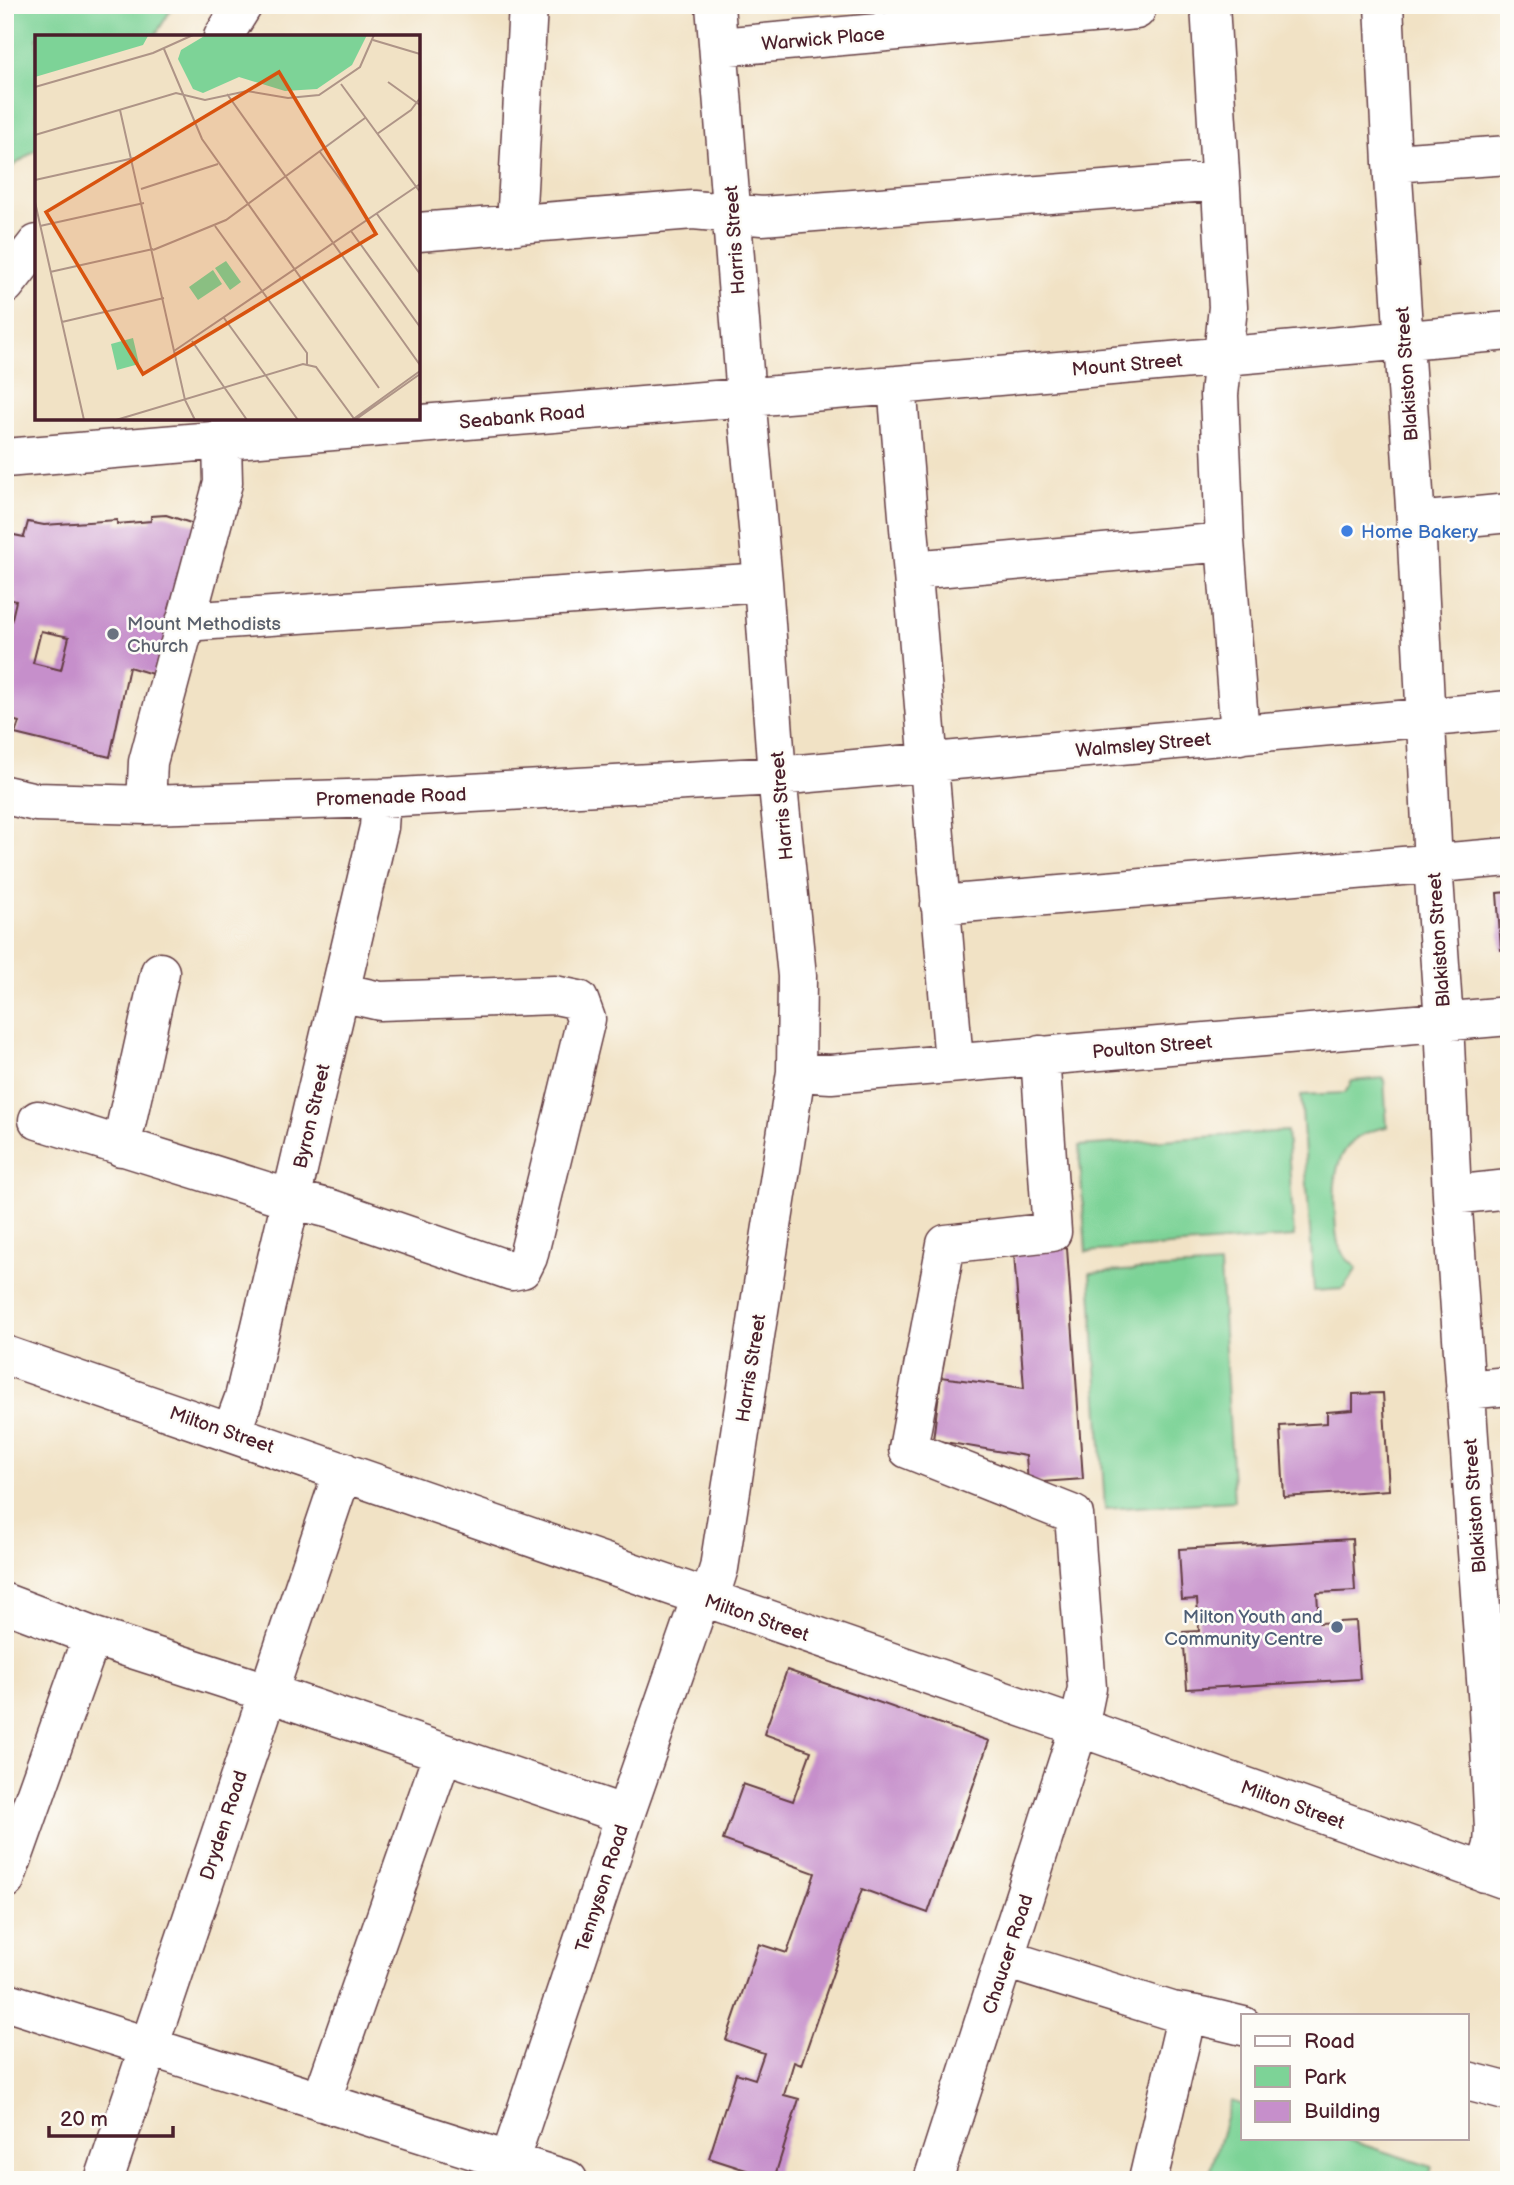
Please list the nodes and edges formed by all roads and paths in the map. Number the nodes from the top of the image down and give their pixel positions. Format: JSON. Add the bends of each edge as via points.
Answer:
{"nodes":[{"id":1,"x":243,"y":5,"type":"edge"},
{"id":2,"x":528,"y":5,"type":"edge"},
{"id":3,"x":715,"y":5,"type":"edge"},
{"id":4,"x":1210,"y":5,"type":"edge"},
{"id":5,"x":1384,"y":5,"type":"edge"},
{"id":6,"x":1136,"y":10,"type":"dead end"},
{"id":7,"x":224,"y":35,"type":"edge"},
{"id":8,"x":719,"y":47,"type":"junction"},
{"id":9,"x":1509,"y":155,"type":"edge"},
{"id":10,"x":1392,"y":163,"type":"junction"},
{"id":11,"x":1220,"y":181,"type":"junction"},
{"id":12,"x":732,"y":215,"type":"junction"},
{"id":13,"x":516,"y":225,"type":"junction"},
{"id":14,"x":420,"y":232,"type":"edge"},
{"id":15,"x":35,"y":247,"type":"edge"},
{"id":16,"x":5,"y":285,"type":"edge"},
{"id":17,"x":1509,"y":331,"type":"edge"},
{"id":18,"x":1404,"y":340,"type":"junction"},
{"id":19,"x":1223,"y":355,"type":"junction"},
{"id":20,"x":897,"y":385,"type":"junction"},
{"id":21,"x":746,"y":397,"type":"junction"},
{"id":22,"x":222,"y":441,"type":"junction"},
{"id":23,"x":5,"y":458,"type":"edge"},
{"id":24,"x":1509,"y":513,"type":"edge"},
{"id":25,"x":1416,"y":522,"type":"junction"},
{"id":26,"x":1226,"y":542,"type":"junction"},
{"id":27,"x":913,"y":570,"type":"junction"},
{"id":28,"x":763,"y":582,"type":"junction"},
{"id":29,"x":185,"y":622,"type":"junction"},
{"id":30,"x":1509,"y":710,"type":"edge"},
{"id":31,"x":1426,"y":717,"type":"junction"},
{"id":32,"x":1240,"y":736,"type":"junction"},
{"id":33,"x":929,"y":763,"type":"junction"},
{"id":34,"x":778,"y":776,"type":"junction"},
{"id":35,"x":5,"y":795,"type":"edge"},
{"id":36,"x":381,"y":798,"type":"junction"},
{"id":37,"x":146,"y":804,"type":"junction"},
{"id":38,"x":1509,"y":857,"type":"edge"},
{"id":39,"x":1433,"y":864,"type":"junction"},
{"id":40,"x":940,"y":905,"type":"junction"},
{"id":41,"x":160,"y":972,"type":"dead end"},
{"id":42,"x":340,"y":992,"type":"junction"},
{"id":43,"x":1509,"y":1016,"type":"edge"},
{"id":44,"x":1444,"y":1023,"type":"junction"},
{"id":45,"x":1040,"y":1055,"type":"junction"},
{"id":46,"x":954,"y":1062,"type":"junction"},
{"id":47,"x":796,"y":1072,"type":"junction"},
{"id":48,"x":38,"y":1120,"type":"dead end"},
{"id":49,"x":121,"y":1147,"type":"junction"},
{"id":50,"x":1509,"y":1189,"type":"edge"},
{"id":51,"x":1452,"y":1195,"type":"junction"},
{"id":52,"x":291,"y":1199,"type":"junction"},
{"id":53,"x":5,"y":1354,"type":"edge"},
{"id":54,"x":1509,"y":1386,"type":"edge"},
{"id":55,"x":1465,"y":1390,"type":"junction"},
{"id":56,"x":231,"y":1433,"type":"junction"},
{"id":57,"x":343,"y":1471,"type":"junction"},
{"id":58,"x":705,"y":1599,"type":"junction"},
{"id":59,"x":5,"y":1604,"type":"edge"},
{"id":60,"x":92,"y":1636,"type":"junction"},
{"id":61,"x":267,"y":1692,"type":"junction"},
{"id":62,"x":1499,"y":1707,"type":"edge"},
{"id":63,"x":1079,"y":1727,"type":"junction"},
{"id":64,"x":443,"y":1753,"type":"junction"},
{"id":65,"x":625,"y":1815,"type":"junction"},
{"id":66,"x":1497,"y":1877,"type":"edge"},
{"id":67,"x":5,"y":1880,"type":"edge"},
{"id":68,"x":1005,"y":1959,"type":"junction"},
{"id":69,"x":5,"y":2001,"type":"edge"},
{"id":70,"x":1187,"y":2014,"type":"junction"},
{"id":71,"x":1241,"y":2026,"type":"edge"},
{"id":72,"x":149,"y":2047,"type":"junction"},
{"id":73,"x":1468,"y":2081,"type":"edge"},
{"id":74,"x":1509,"y":2092,"type":"edge"},
{"id":75,"x":321,"y":2102,"type":"junction"},
{"id":76,"x":506,"y":2171,"type":"edge"},
{"id":77,"x":104,"y":2180,"type":"edge"},
{"id":78,"x":568,"y":2180,"type":"edge"},
{"id":79,"x":933,"y":2180,"type":"edge"},
{"id":80,"x":1148,"y":2180,"type":"edge"}],
"edges":[{"from":1,"to":7,"type":"street"},
{"from":2,"to":13,"type":"street"},
{"from":3,"to":8,"type":"street","name":"Harris Street"},
{"from":4,"to":11,"type":"street"},
{"from":5,"to":10,"type":"street","name":"Blakiston Street"},
{"from":6,"to":8,"type":"street","name":"Warwick Place"},
{"from":8,"to":12,"type":"street","name":"Harris Street"},
{"from":9,"to":10,"type":"street"},
{"from":10,"to":18,"type":"street","name":"Blakiston Street"},
{"from":11,"to":12,"type":"street"},
{"from":11,"to":19,"type":"street","via":[[1228,307]]},
{"from":12,"to":13,"type":"street","via":[[693,210]]},
{"from":12,"to":21,"type":"street","name":"Harris Street"},
{"from":13,"to":14,"type":"street"},
{"from":15,"to":16,"type":"street"},
{"from":17,"to":18,"type":"street","name":"Mount Street"},
{"from":18,"to":19,"type":"street","name":"Mount Street"},
{"from":18,"to":25,"type":"street","name":"Blakiston Street"},
{"from":19,"to":20,"type":"street","name":"Mount Street"},
{"from":19,"to":26,"type":"street","via":[[1219,395]]},
{"from":20,"to":21,"type":"street","name":"Mount Street"},
{"from":20,"to":27,"type":"street"},
{"from":21,"to":22,"type":"street","name":"Seabank Road"},
{"from":21,"to":28,"type":"street","name":"Harris Street"},
{"from":22,"to":23,"type":"street","name":"Seabank Road"},
{"from":22,"to":29,"type":"street","via":[[223,483]]},
{"from":24,"to":25,"type":"street"},
{"from":25,"to":31,"type":"street","name":"Blakiston Street"},
{"from":26,"to":27,"type":"street"},
{"from":26,"to":32,"type":"street"},
{"from":27,"to":33,"type":"street"},
{"from":28,"to":29,"type":"street"},
{"from":28,"to":34,"type":"street","name":"Harris Street"},
{"from":29,"to":37,"type":"street","via":[[148,762]]},
{"from":30,"to":31,"type":"street","name":"Walmsley Street"},
{"from":31,"to":32,"type":"street","name":"Walmsley Street"},
{"from":31,"to":39,"type":"street","name":"Blakiston Street"},
{"from":32,"to":33,"type":"street","name":"Walmsley Street"},
{"from":33,"to":34,"type":"street","name":"Walmsley Street"},
{"from":33,"to":40,"type":"street"},
{"from":34,"to":36,"type":"street","name":"Promenade Road"},
{"from":34,"to":47,"type":"street","name":"Harris Street","via":[[797,976]]},
{"from":35,"to":37,"type":"street","name":"Promenade Road","via":[[36,802]]},
{"from":36,"to":37,"type":"street","name":"Promenade Road"},
{"from":36,"to":42,"type":"street","name":"Byron Street","via":[[379,827]]},
{"from":38,"to":39,"type":"street"},
{"from":39,"to":40,"type":"street"},
{"from":39,"to":44,"type":"street","name":"Blakiston Street"},
{"from":40,"to":46,"type":"street"},
{"from":41,"to":49,"type":"street"},
{"from":42,"to":52,"type":"street","name":"Byron Street"},
{"from":42,"to":52,"type":"street","via":[[380,1001],[555,995],[579,1000],[586,1019],[522,1269],[512,1271]]},
{"from":43,"to":44,"type":"street","name":"Poulton Street"},
{"from":44,"to":45,"type":"street","name":"Poulton Street"},
{"from":44,"to":51,"type":"street","name":"Blakiston Street"},
{"from":45,"to":46,"type":"street","name":"Poulton Street"},
{"from":45,"to":63,"type":"street","name":"Chaucer Road","via":[[1052,1232],[946,1244],[908,1449],[1074,1515],[1087,1688]]},
{"from":46,"to":47,"type":"street","name":"Poulton Street","via":[[831,1074]]},
{"from":47,"to":58,"type":"street","name":"Harris Street","via":[[719,1568]]},
{"from":48,"to":49,"type":"street"},
{"from":49,"to":52,"type":"street"},
{"from":50,"to":51,"type":"street"},
{"from":51,"to":55,"type":"street","name":"Blakiston Street"},
{"from":52,"to":56,"type":"street","name":"Byron Street","via":[[244,1398]]},
{"from":53,"to":56,"type":"street","name":"Milton Street"},
{"from":54,"to":55,"type":"street"},
{"from":55,"to":62,"type":"street","name":"Blakiston Street"},
{"from":56,"to":57,"type":"street","name":"Milton Street"},
{"from":57,"to":58,"type":"street","name":"Milton Street"},
{"from":57,"to":61,"type":"street","name":"Dryden Road"},
{"from":58,"to":63,"type":"street","name":"Milton Street"},
{"from":58,"to":65,"type":"street","name":"Tennyson Road"},
{"from":59,"to":60,"type":"street"},
{"from":60,"to":61,"type":"street"},
{"from":60,"to":67,"type":"street"},
{"from":61,"to":64,"type":"street"},
{"from":61,"to":72,"type":"street","name":"Dryden Road"},
{"from":62,"to":66,"type":"street","name":"Blakiston Street","via":[[1493,1845]]},
{"from":63,"to":66,"type":"street","name":"Milton Street"},
{"from":63,"to":68,"type":"street","name":"Chaucer Road"},
{"from":64,"to":65,"type":"street"},
{"from":64,"to":75,"type":"street"},
{"from":65,"to":76,"type":"street","name":"Tennyson Road"},
{"from":68,"to":70,"type":"street"},
{"from":68,"to":79,"type":"street","name":"Chaucer Road"},
{"from":69,"to":72,"type":"street"},
{"from":70,"to":71,"type":"street"},
{"from":70,"to":80,"type":"street"},
{"from":72,"to":75,"type":"street"},
{"from":72,"to":77,"type":"street","name":"Dryden Road"},
{"from":73,"to":74,"type":"street"},
{"from":75,"to":76,"type":"street"},
{"from":76,"to":78,"type":"street"}]}
